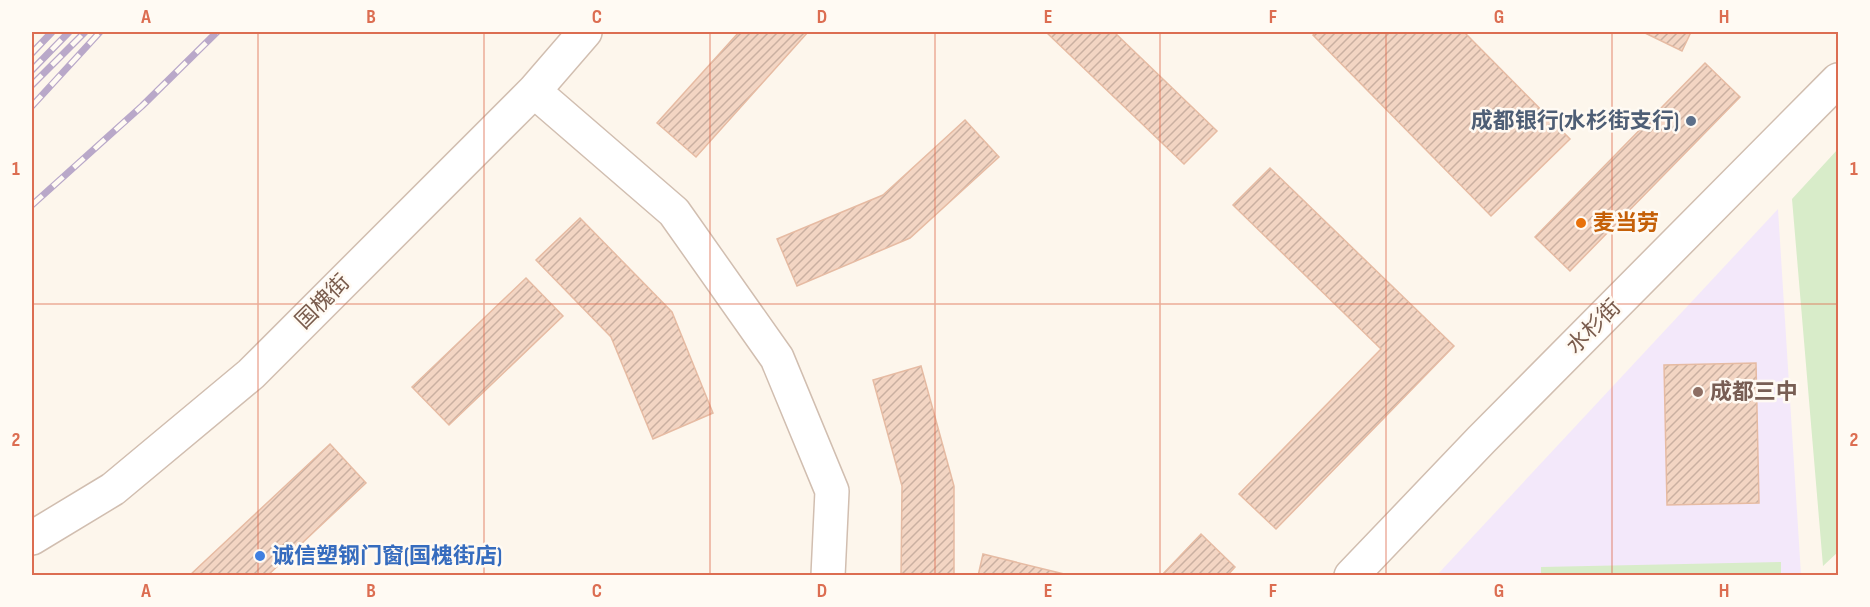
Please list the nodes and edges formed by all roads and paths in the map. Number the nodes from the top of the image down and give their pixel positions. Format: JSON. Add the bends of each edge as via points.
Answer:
{"nodes":[{"id":1,"x":585,"y":32,"type":"edge"},
{"id":2,"x":1839,"y":80,"type":"edge"},
{"id":3,"x":534,"y":91,"type":"junction"},
{"id":4,"x":32,"y":538,"type":"edge"},
{"id":5,"x":828,"y":576,"type":"edge"},
{"id":6,"x":1351,"y":576,"type":"edge"}],
"edges":[{"from":1,"to":3,"type":"street","name":"国槐街"},
{"from":2,"to":6,"type":"street","name":"水杉街"},
{"from":3,"to":4,"type":"street","name":"国槐街","via":[[251,374],[113,489]]},
{"from":3,"to":5,"type":"street","via":[[674,212],[777,358],[832,491]]}]}
